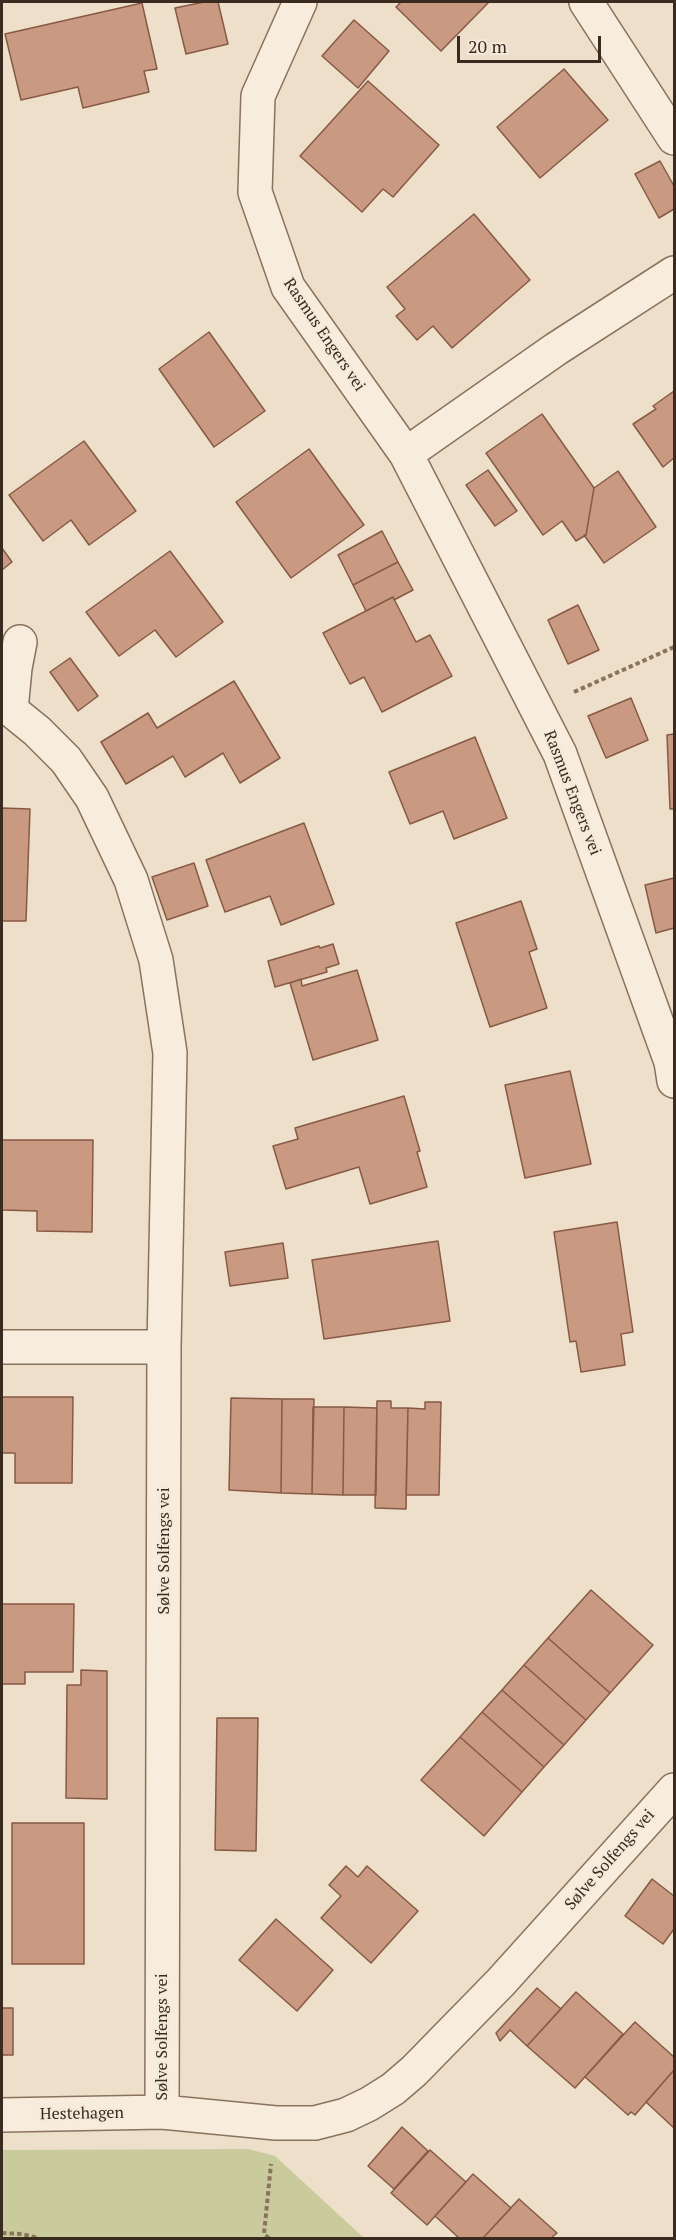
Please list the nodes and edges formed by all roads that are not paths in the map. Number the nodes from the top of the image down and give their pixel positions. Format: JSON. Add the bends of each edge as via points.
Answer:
{"nodes":[{"id":1,"x":300,"y":2,"type":"edge"},
{"id":2,"x":586,"y":2,"type":"edge"},
{"id":3,"x":675,"y":138,"type":"edge"},
{"id":4,"x":675,"y":273,"type":"edge"},
{"id":5,"x":406,"y":454,"type":"junction"},
{"id":6,"x":20,"y":642,"type":"dead end"},
{"id":7,"x":675,"y":1081,"type":"edge"},
{"id":8,"x":2,"y":1347,"type":"edge"},
{"id":9,"x":164,"y":1347,"type":"junction"},
{"id":10,"x":675,"y":1790,"type":"edge"},
{"id":11,"x":162,"y":2112,"type":"junction"},
{"id":12,"x":2,"y":2115,"type":"edge"}],
"edges":[{"from":1,"to":5,"type":"street","name":"Rasmus Engers vei","via":[[258,96],[255,192],[288,287]]},
{"from":2,"to":3,"type":"street"},
{"from":4,"to":5,"type":"street","via":[[556,349]]},
{"from":5,"to":7,"type":"street","name":"Rasmus Engers vei","via":[[560,754]]},
{"from":6,"to":9,"type":"street","name":"Sølve Solfengs vei","via":[[11,710],[66,760],[92,798],[131,880],[156,960],[170,1053]]},
{"from":8,"to":9,"type":"street"},
{"from":9,"to":11,"type":"street","name":"Sølve Solfengs vei"},
{"from":10,"to":11,"type":"street","name":"Sølve Solfengs vei","via":[[501,1982],[393,2089],[346,2115],[315,2123]]},
{"from":11,"to":12,"type":"street","name":"Hestehagen"}]}
